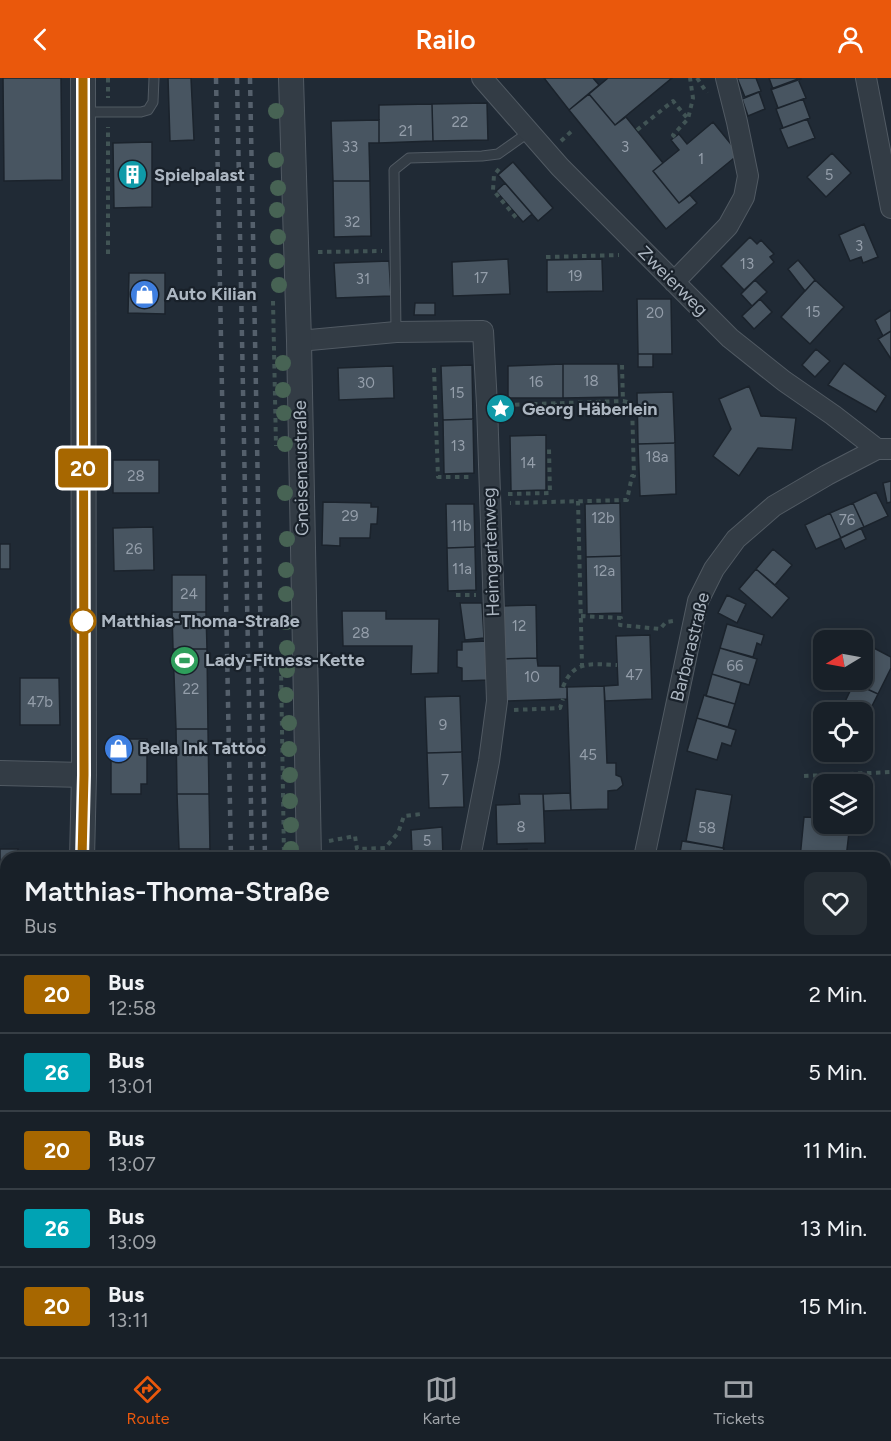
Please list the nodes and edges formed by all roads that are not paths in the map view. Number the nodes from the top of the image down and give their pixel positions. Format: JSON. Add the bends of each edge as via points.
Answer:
{"nodes":[{"id":1,"x":83,"y":78,"type":"edge"},
{"id":2,"x":154,"y":78,"type":"edge"},
{"id":3,"x":291,"y":78,"type":"edge"},
{"id":4,"x":482,"y":78,"type":"edge"},
{"id":5,"x":726,"y":78,"type":"edge"},
{"id":6,"x":866,"y":78,"type":"edge"},
{"id":7,"x":83,"y":112,"type":"junction"},
{"id":8,"x":529,"y":132,"type":"junction"},
{"id":9,"x":891,"y":208,"type":"edge"},
{"id":10,"x":674,"y":282,"type":"junction"},
{"id":11,"x":396,"y":332,"type":"junction"},
{"id":12,"x":299,"y":341,"type":"junction"},
{"id":13,"x":884,"y":449,"type":"edge"},
{"id":14,"x":0,"y":773,"type":"edge"},
{"id":15,"x":84,"y":775,"type":"junction"},
{"id":16,"x":309,"y":850,"type":"edge"},
{"id":17,"x":82,"y":852,"type":"edge"},
{"id":18,"x":471,"y":852,"type":"edge"},
{"id":19,"x":645,"y":852,"type":"edge"}],
"edges":[{"from":1,"to":7,"type":"street"},
{"from":2,"to":7,"type":"lane","via":[[153,102],[148,110]]},
{"from":3,"to":12,"type":"street","name":"Gneisenaustraße"},
{"from":4,"to":8,"type":"street","name":"Zweierweg"},
{"from":5,"to":10,"type":"street","via":[[748,176],[744,197],[728,226]]},
{"from":6,"to":9,"type":"street"},
{"from":7,"to":15,"type":"street"},
{"from":8,"to":10,"type":"street","name":"Zweierweg"},
{"from":8,"to":11,"type":"lane","via":[[498,154],[409,158],[394,170]]},
{"from":10,"to":13,"type":"street","name":"Zweierweg","via":[[730,338],[784,381]]},
{"from":11,"to":12,"type":"street","name":"Heimgartenweg"},
{"from":11,"to":18,"type":"street","name":"Heimgartenweg","via":[[483,331],[496,705]]},
{"from":12,"to":16,"type":"street","name":"Gneisenaustraße"},
{"from":13,"to":19,"type":"street","name":"Barbarastraße","via":[[774,506],[736,539],[714,569],[698,601]]},
{"from":14,"to":15,"type":"street"},
{"from":15,"to":17,"type":"street"}]}
